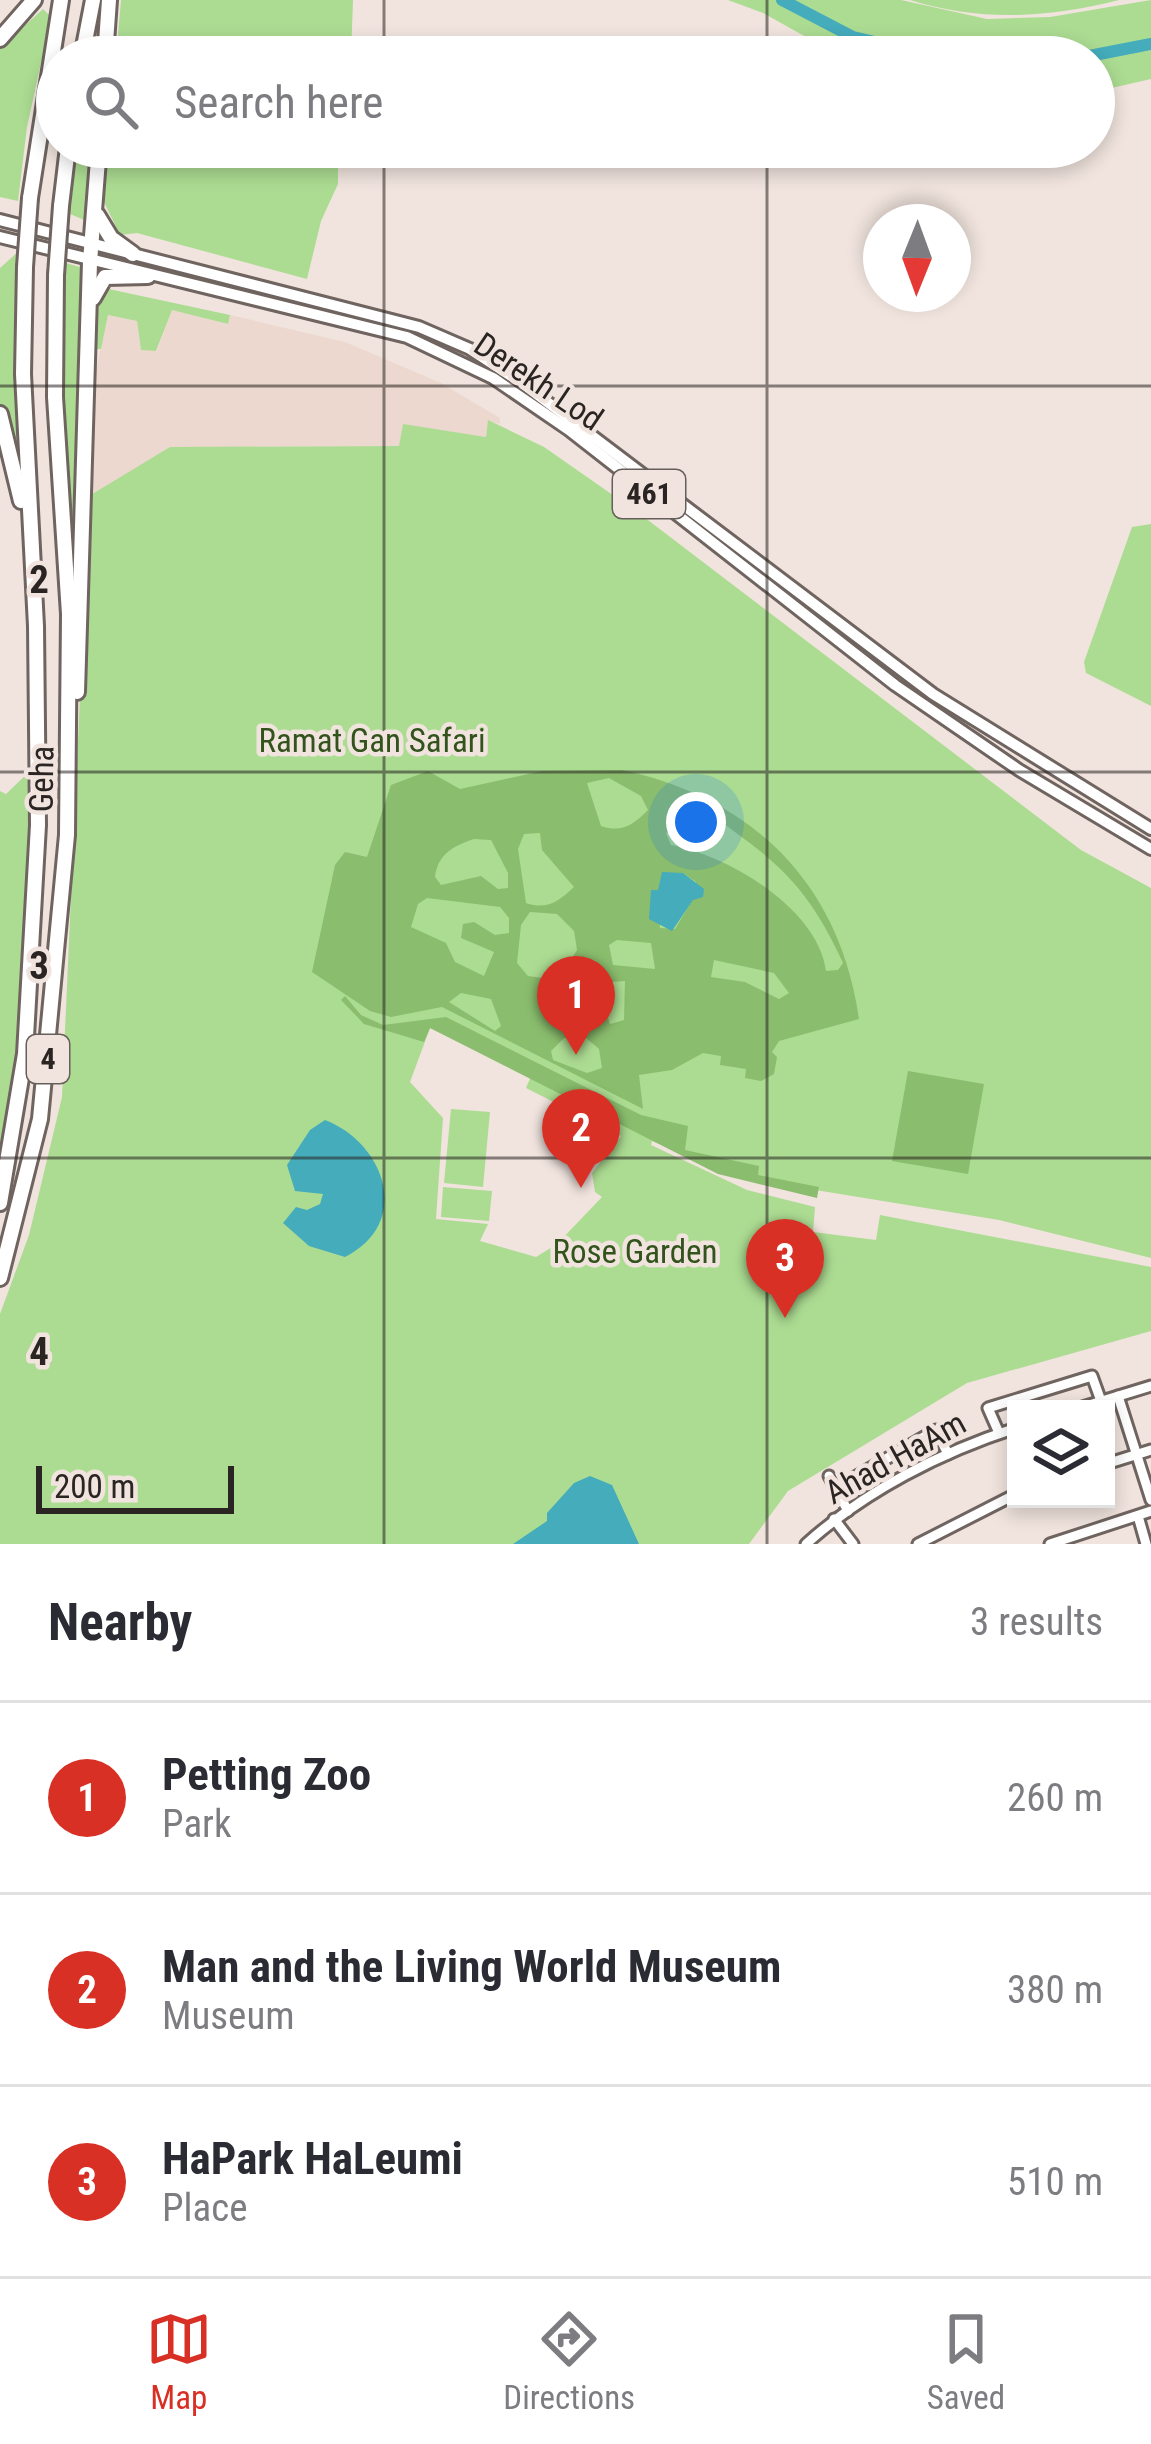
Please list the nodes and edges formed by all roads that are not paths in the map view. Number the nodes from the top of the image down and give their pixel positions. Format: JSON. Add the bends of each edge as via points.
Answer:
{"nodes":[{"id":1,"x":34,"y":0,"type":"edge"},
{"id":2,"x":61,"y":0,"type":"edge"},
{"id":3,"x":93,"y":0,"type":"edge"},
{"id":4,"x":109,"y":0,"type":"edge"},
{"id":5,"x":55,"y":36,"type":"edge"},
{"id":6,"x":86,"y":36,"type":"edge"},
{"id":7,"x":106,"y":36,"type":"edge"},
{"id":8,"x":0,"y":39,"type":"edge"},
{"id":9,"x":36,"y":160,"type":"edge"},
{"id":10,"x":66,"y":168,"type":"edge"},
{"id":11,"x":97,"y":168,"type":"edge"},
{"id":12,"x":95,"y":200,"type":"junction"},
{"id":13,"x":0,"y":220,"type":"edge"},
{"id":14,"x":0,"y":237,"type":"edge"},
{"id":15,"x":91,"y":243,"type":"junction"},
{"id":16,"x":133,"y":254,"type":"junction"},
{"id":17,"x":90,"y":262,"type":"junction"},
{"id":18,"x":148,"y":277,"type":"junction"},
{"id":19,"x":86,"y":399,"type":"junction"},
{"id":20,"x":0,"y":414,"type":"edge"},
{"id":21,"x":36,"y":626,"type":"junction"},
{"id":22,"x":1151,"y":829,"type":"edge"},
{"id":23,"x":67,"y":835,"type":"junction"},
{"id":24,"x":1151,"y":849,"type":"edge"},
{"id":25,"x":0,"y":1203,"type":"edge"},
{"id":26,"x":0,"y":1278,"type":"edge"},
{"id":27,"x":1151,"y":1386,"type":"edge"},
{"id":28,"x":1118,"y":1396,"type":"junction"},
{"id":29,"x":1014,"y":1400,"type":"edge"},
{"id":30,"x":1101,"y":1400,"type":"edge"},
{"id":31,"x":1104,"y":1400,"type":"edge"},
{"id":32,"x":1007,"y":1402,"type":"edge"},
{"id":33,"x":1007,"y":1431,"type":"edge"},
{"id":34,"x":999,"y":1433,"type":"junction"},
{"id":35,"x":1151,"y":1450,"type":"edge"},
{"id":36,"x":948,"y":1454,"type":"junction"},
{"id":37,"x":1138,"y":1454,"type":"junction"},
{"id":38,"x":1115,"y":1461,"type":"edge"},
{"id":39,"x":829,"y":1476,"type":"dead end"},
{"id":40,"x":836,"y":1488,"type":"junction"},
{"id":41,"x":1007,"y":1499,"type":"edge"},
{"id":42,"x":1151,"y":1500,"type":"edge"},
{"id":43,"x":848,"y":1511,"type":"junction"},
{"id":44,"x":1151,"y":1511,"type":"edge"},
{"id":45,"x":1138,"y":1516,"type":"junction"},
{"id":46,"x":834,"y":1519,"type":"junction"},
{"id":47,"x":806,"y":1544,"type":"edge"},
{"id":48,"x":854,"y":1544,"type":"edge"},
{"id":49,"x":918,"y":1544,"type":"edge"},
{"id":50,"x":1051,"y":1544,"type":"edge"},
{"id":51,"x":1146,"y":1544,"type":"edge"}],
"edges":[{"from":1,"to":8,"type":"highway"},
{"from":2,"to":5,"type":"highway","name":"Geha","number":"4","bridge":true},
{"from":3,"to":6,"type":"highway"},
{"from":4,"to":7,"type":"highway"},
{"from":9,"to":21,"type":"highway","name":"Geha","number":"4","bridge":true,"via":[[24,412]]},
{"from":10,"to":23,"type":"highway","name":"Geha","number":"4","bridge":true,"via":[[55,397],[69,614]]},
{"from":11,"to":12,"type":"highway"},
{"from":12,"to":15,"type":"highway"},
{"from":12,"to":16,"type":"highway","via":[[103,230]]},
{"from":13,"to":15,"type":"main road","name":"Derekh Lod","number":"461"},
{"from":14,"to":17,"type":"main road","name":"Derekh Lod","number":"461"},
{"from":15,"to":16,"type":"main road","name":"Derekh Lod","number":"461"},
{"from":15,"to":17,"type":"highway"},
{"from":16,"to":22,"type":"main road","name":"Derekh Lod","number":"461","via":[[419,327],[470,349],[660,483],[933,694]]},
{"from":17,"to":18,"type":"main road","name":"Derekh Lod","number":"461"},
{"from":17,"to":19,"type":"highway"},
{"from":18,"to":19,"type":"highway","via":[[105,277],[96,287]]},
{"from":18,"to":24,"type":"main road","name":"Derekh Lod","number":"461","via":[[407,337],[477,369],[569,430],[895,686]]},
{"from":19,"to":23,"type":"highway"},
{"from":20,"to":21,"type":"highway","via":[[16,466]]},
{"from":21,"to":25,"type":"highway","name":"Geha","number":"4","via":[[38,826],[26,1054]]},
{"from":23,"to":26,"type":"highway","name":"Geha","number":"4","via":[[40,1119]]},
{"from":27,"to":28,"type":"street"},
{"from":28,"to":31,"type":"street"},
{"from":28,"to":37,"type":"street"},
{"from":29,"to":30,"type":"street","via":[[1092,1376]]},
{"from":32,"to":34,"type":"street","via":[[988,1408]]},
{"from":33,"to":34,"type":"street","name":"Ahad HaAm"},
{"from":34,"to":36,"type":"street","name":"Ahad HaAm"},
{"from":35,"to":37,"type":"street"},
{"from":36,"to":40,"type":"street","via":[[936,1430]]},
{"from":36,"to":43,"type":"street","name":"Ahad HaAm"},
{"from":37,"to":38,"type":"street"},
{"from":37,"to":42,"type":"street"},
{"from":39,"to":40,"type":"street"},
{"from":40,"to":43,"type":"street"},
{"from":41,"to":49,"type":"street"},
{"from":43,"to":46,"type":"street","name":"Ahad HaAm"},
{"from":44,"to":45,"type":"street"},
{"from":45,"to":50,"type":"street"},
{"from":45,"to":51,"type":"street"},
{"from":46,"to":47,"type":"street","name":"Ahad HaAm"},
{"from":46,"to":48,"type":"street"}]}
